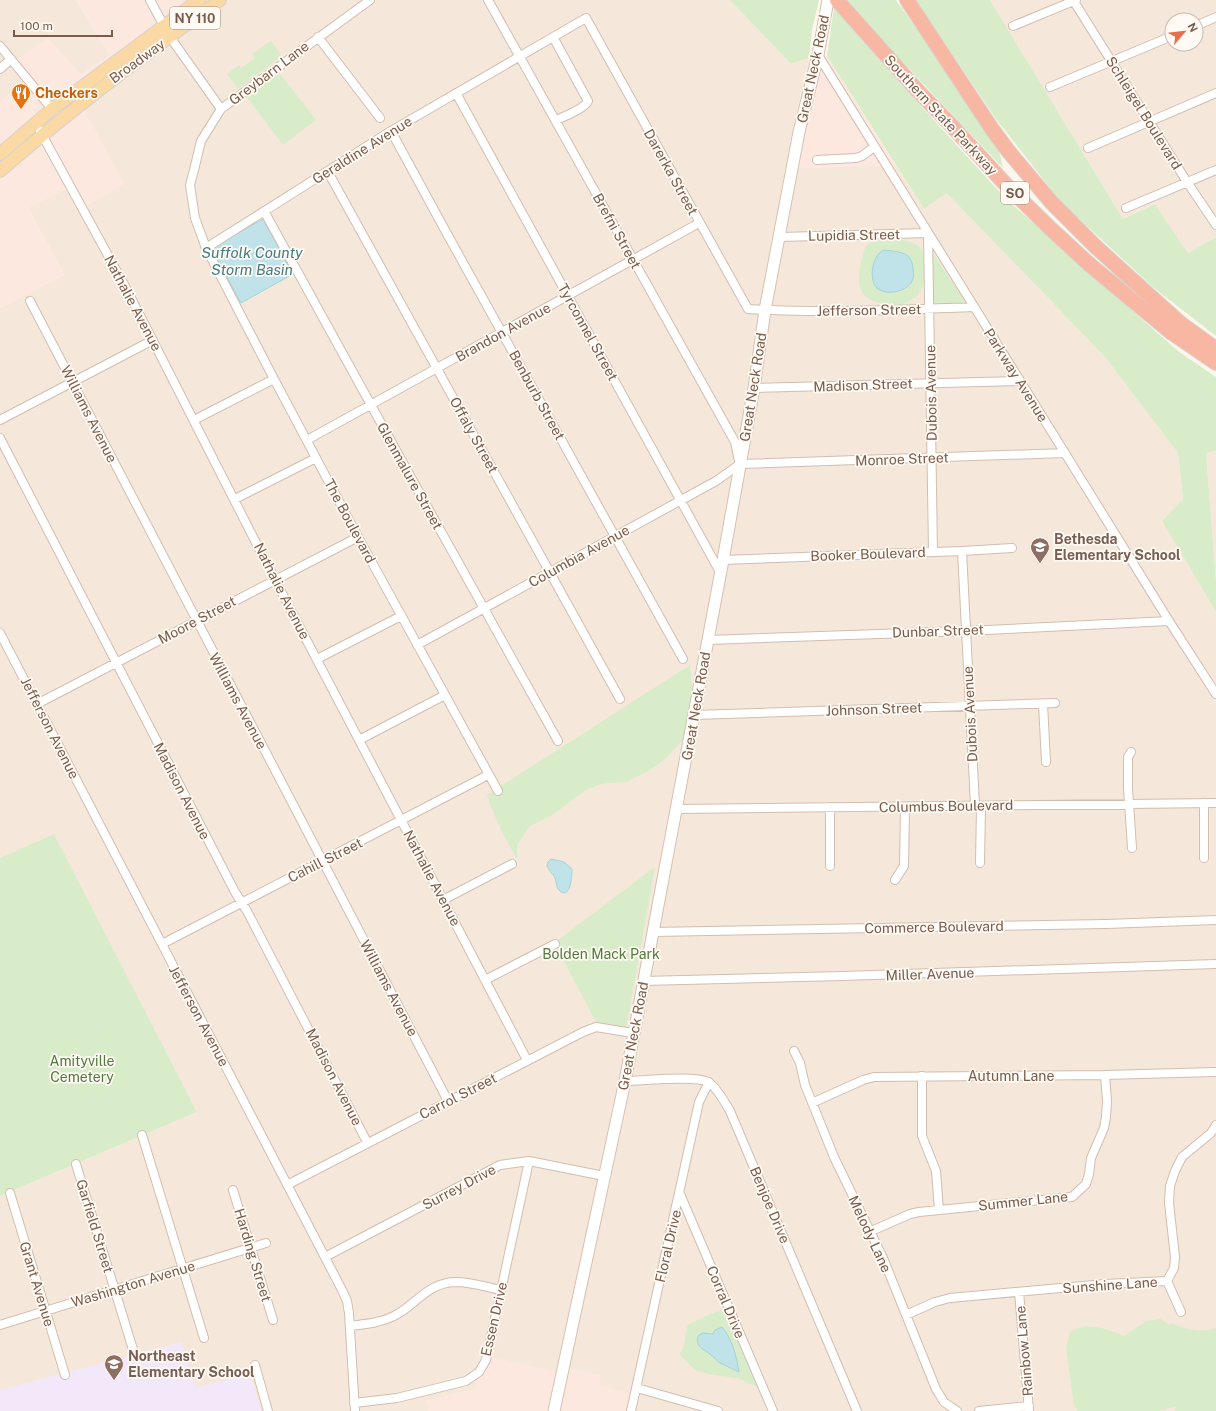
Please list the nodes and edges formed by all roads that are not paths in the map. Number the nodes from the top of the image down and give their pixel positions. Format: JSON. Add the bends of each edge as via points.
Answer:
{"nodes":[{"id":1,"x":150,"y":0,"type":"edge"},
{"id":2,"x":199,"y":0,"type":"edge"},
{"id":3,"x":220,"y":0,"type":"edge"},
{"id":4,"x":370,"y":0,"type":"edge"},
{"id":5,"x":488,"y":0,"type":"edge"},
{"id":6,"x":828,"y":0,"type":"edge"},
{"id":7,"x":837,"y":0,"type":"edge"},
{"id":8,"x":907,"y":0,"type":"edge"},
{"id":9,"x":1074,"y":0,"type":"edge"},
{"id":10,"x":1216,"y":17,"type":"edge"},
{"id":11,"x":586,"y":18,"type":"joint"},
{"id":12,"x":1204,"y":22,"type":"edge"},
{"id":13,"x":164,"y":25,"type":"junction"},
{"id":14,"x":1013,"y":26,"type":"dead end"},
{"id":15,"x":170,"y":37,"type":"junction"},
{"id":16,"x":318,"y":37,"type":"junction"},
{"id":17,"x":553,"y":37,"type":"junction"},
{"id":18,"x":1164,"y":39,"type":"edge"},
{"id":19,"x":0,"y":46,"type":"edge"},
{"id":20,"x":818,"y":55,"type":"junction"},
{"id":21,"x":520,"y":56,"type":"junction"},
{"id":22,"x":11,"y":59,"type":"junction"},
{"id":23,"x":1111,"y":61,"type":"junction"},
{"id":24,"x":0,"y":69,"type":"edge"},
{"id":25,"x":1050,"y":87,"type":"dead end"},
{"id":26,"x":456,"y":93,"type":"junction"},
{"id":27,"x":1216,"y":93,"type":"edge"},
{"id":28,"x":52,"y":109,"type":"junction"},
{"id":29,"x":221,"y":109,"type":"junction"},
{"id":30,"x":380,"y":118,"type":"dead end"},
{"id":31,"x":556,"y":120,"type":"junction"},
{"id":32,"x":1150,"y":121,"type":"junction"},
{"id":33,"x":35,"y":123,"type":"junction"},
{"id":34,"x":391,"y":131,"type":"junction"},
{"id":35,"x":42,"y":134,"type":"junction"},
{"id":36,"x":874,"y":147,"type":"junction"},
{"id":37,"x":1088,"y":148,"type":"dead end"},
{"id":38,"x":0,"y":154,"type":"edge"},
{"id":39,"x":817,"y":160,"type":"dead end"},
{"id":40,"x":1216,"y":170,"type":"edge"},
{"id":41,"x":0,"y":171,"type":"edge"},
{"id":42,"x":328,"y":172,"type":"junction"},
{"id":43,"x":1187,"y":182,"type":"junction"},
{"id":44,"x":1126,"y":208,"type":"dead end"},
{"id":45,"x":264,"y":211,"type":"junction"},
{"id":46,"x":699,"y":222,"type":"junction"},
{"id":47,"x":1216,"y":225,"type":"edge"},
{"id":48,"x":928,"y":233,"type":"junction"},
{"id":49,"x":780,"y":237,"type":"junction"},
{"id":50,"x":206,"y":248,"type":"junction"},
{"id":51,"x":633,"y":259,"type":"junction"},
{"id":52,"x":568,"y":296,"type":"junction"},
{"id":53,"x":30,"y":301,"type":"dead end"},
{"id":54,"x":974,"y":307,"type":"junction"},
{"id":55,"x":929,"y":309,"type":"junction"},
{"id":56,"x":765,"y":310,"type":"junction"},
{"id":57,"x":502,"y":333,"type":"junction"},
{"id":58,"x":153,"y":340,"type":"junction"},
{"id":59,"x":1216,"y":349,"type":"edge"},
{"id":60,"x":1216,"y":363,"type":"edge"},
{"id":61,"x":437,"y":369,"type":"junction"},
{"id":62,"x":274,"y":379,"type":"junction"},
{"id":63,"x":1020,"y":381,"type":"junction"},
{"id":64,"x":72,"y":382,"type":"junction"},
{"id":65,"x":931,"y":383,"type":"junction"},
{"id":66,"x":754,"y":388,"type":"junction"},
{"id":67,"x":372,"y":404,"type":"junction"},
{"id":68,"x":0,"y":420,"type":"edge"},
{"id":69,"x":194,"y":420,"type":"junction"},
{"id":70,"x":0,"y":438,"type":"edge"},
{"id":71,"x":306,"y":440,"type":"junction"},
{"id":72,"x":1065,"y":453,"type":"junction"},
{"id":73,"x":316,"y":458,"type":"junction"},
{"id":74,"x":932,"y":458,"type":"junction"},
{"id":75,"x":740,"y":464,"type":"junction"},
{"id":76,"x":235,"y":499,"type":"junction"},
{"id":77,"x":681,"y":500,"type":"junction"},
{"id":78,"x":616,"y":536,"type":"junction"},
{"id":79,"x":358,"y":537,"type":"junction"},
{"id":80,"x":1012,"y":548,"type":"dead end"},
{"id":81,"x":962,"y":551,"type":"junction"},
{"id":82,"x":933,"y":552,"type":"junction"},
{"id":83,"x":723,"y":560,"type":"junction"},
{"id":84,"x":549,"y":572,"type":"junction"},
{"id":85,"x":720,"y":572,"type":"junction"},
{"id":86,"x":275,"y":580,"type":"junction"},
{"id":87,"x":484,"y":609,"type":"junction"},
{"id":88,"x":401,"y":616,"type":"junction"},
{"id":89,"x":196,"y":621,"type":"junction"},
{"id":90,"x":1169,"y":621,"type":"junction"},
{"id":91,"x":966,"y":631,"type":"junction"},
{"id":92,"x":0,"y":633,"type":"edge"},
{"id":93,"x":708,"y":640,"type":"junction"},
{"id":94,"x":417,"y":645,"type":"junction"},
{"id":95,"x":317,"y":659,"type":"junction"},
{"id":96,"x":683,"y":659,"type":"dead end"},
{"id":97,"x":116,"y":663,"type":"junction"},
{"id":98,"x":1216,"y":694,"type":"edge"},
{"id":99,"x":445,"y":695,"type":"junction"},
{"id":100,"x":620,"y":699,"type":"dead end"},
{"id":101,"x":1055,"y":703,"type":"dead end"},
{"id":102,"x":37,"y":704,"type":"junction"},
{"id":103,"x":1043,"y":704,"type":"junction"},
{"id":104,"x":970,"y":706,"type":"junction"},
{"id":105,"x":694,"y":716,"type":"junction"},
{"id":106,"x":359,"y":740,"type":"junction"},
{"id":107,"x":558,"y":741,"type":"dead end"},
{"id":108,"x":1131,"y":752,"type":"dead end"},
{"id":109,"x":1046,"y":762,"type":"dead end"},
{"id":110,"x":488,"y":775,"type":"junction"},
{"id":111,"x":498,"y":791,"type":"dead end"},
{"id":112,"x":1216,"y":802,"type":"edge"},
{"id":113,"x":1204,"y":803,"type":"junction"},
{"id":114,"x":1130,"y":804,"type":"junction"},
{"id":115,"x":978,"y":806,"type":"junction"},
{"id":116,"x":830,"y":807,"type":"junction"},
{"id":117,"x":905,"y":807,"type":"junction"},
{"id":118,"x":676,"y":809,"type":"junction"},
{"id":119,"x":401,"y":820,"type":"junction"},
{"id":120,"x":1132,"y":848,"type":"dead end"},
{"id":121,"x":1204,"y":858,"type":"dead end"},
{"id":122,"x":322,"y":861,"type":"junction"},
{"id":123,"x":980,"y":863,"type":"dead end"},
{"id":124,"x":512,"y":864,"type":"dead end"},
{"id":125,"x":830,"y":866,"type":"dead end"},
{"id":126,"x":895,"y":880,"type":"dead end"},
{"id":127,"x":443,"y":900,"type":"junction"},
{"id":128,"x":242,"y":903,"type":"junction"},
{"id":129,"x":1216,"y":920,"type":"edge"},
{"id":130,"x":652,"y":932,"type":"junction"},
{"id":131,"x":162,"y":944,"type":"junction"},
{"id":132,"x":555,"y":944,"type":"dead end"},
{"id":133,"x":1216,"y":964,"type":"edge"},
{"id":134,"x":485,"y":980,"type":"junction"},
{"id":135,"x":643,"y":981,"type":"junction"},
{"id":136,"x":633,"y":1033,"type":"junction"},
{"id":137,"x":794,"y":1050,"type":"dead end"},
{"id":138,"x":527,"y":1060,"type":"junction"},
{"id":139,"x":1216,"y":1072,"type":"edge"},
{"id":140,"x":1106,"y":1075,"type":"junction"},
{"id":141,"x":922,"y":1076,"type":"junction"},
{"id":142,"x":625,"y":1081,"type":"junction"},
{"id":143,"x":709,"y":1082,"type":"junction"},
{"id":144,"x":448,"y":1101,"type":"junction"},
{"id":145,"x":812,"y":1103,"type":"junction"},
{"id":146,"x":1216,"y":1125,"type":"edge"},
{"id":147,"x":142,"y":1135,"type":"dead end"},
{"id":148,"x":368,"y":1142,"type":"junction"},
{"id":149,"x":529,"y":1161,"type":"junction"},
{"id":150,"x":76,"y":1164,"type":"dead end"},
{"id":151,"x":604,"y":1176,"type":"junction"},
{"id":152,"x":287,"y":1185,"type":"junction"},
{"id":153,"x":233,"y":1190,"type":"dead end"},
{"id":154,"x":10,"y":1193,"type":"dead end"},
{"id":155,"x":680,"y":1194,"type":"junction"},
{"id":156,"x":939,"y":1210,"type":"junction"},
{"id":157,"x":870,"y":1232,"type":"junction"},
{"id":158,"x":266,"y":1243,"type":"dead end"},
{"id":159,"x":251,"y":1248,"type":"junction"},
{"id":160,"x":325,"y":1257,"type":"junction"},
{"id":161,"x":183,"y":1269,"type":"junction"},
{"id":162,"x":1167,"y":1281,"type":"junction"},
{"id":163,"x":114,"y":1290,"type":"junction"},
{"id":164,"x":501,"y":1290,"type":"junction"},
{"id":165,"x":1019,"y":1292,"type":"junction"},
{"id":166,"x":46,"y":1311,"type":"junction"},
{"id":167,"x":1181,"y":1312,"type":"dead end"},
{"id":168,"x":906,"y":1315,"type":"junction"},
{"id":169,"x":273,"y":1320,"type":"dead end"},
{"id":170,"x":0,"y":1325,"type":"edge"},
{"id":171,"x":350,"y":1326,"type":"junction"},
{"id":172,"x":204,"y":1338,"type":"dead end"},
{"id":173,"x":135,"y":1356,"type":"dead end"},
{"id":174,"x":255,"y":1365,"type":"dead end"},
{"id":175,"x":65,"y":1375,"type":"dead end"},
{"id":176,"x":637,"y":1388,"type":"junction"},
{"id":177,"x":354,"y":1407,"type":"edge"},
{"id":178,"x":1029,"y":1409,"type":"edge"},
{"id":179,"x":268,"y":1411,"type":"edge"},
{"id":180,"x":554,"y":1411,"type":"edge"},
{"id":181,"x":631,"y":1411,"type":"edge"},
{"id":182,"x":718,"y":1411,"type":"edge"},
{"id":183,"x":773,"y":1411,"type":"edge"},
{"id":184,"x":857,"y":1411,"type":"edge"},
{"id":185,"x":957,"y":1411,"type":"edge"},
{"id":186,"x":979,"y":1411,"type":"edge"}],
"edges":[{"from":1,"to":13,"type":"street","name":"Greybarn Lane"},
{"from":2,"to":13,"type":"main road","name":"Broadway","number":"NY 110"},
{"from":3,"to":15,"type":"main road","name":"Broadway","number":"NY 110"},
{"from":4,"to":16,"type":"street","name":"Greybarn Lane"},
{"from":5,"to":21,"type":"street","name":"Brefni Street"},
{"from":6,"to":20,"type":"main road","name":"Great Neck Road"},
{"from":7,"to":60,"type":"highway","name":"Southern State Parkway","number":"SO","via":[[1008,187],[1052,230],[1172,333]]},
{"from":8,"to":59,"type":"highway","name":"Southern State Parkway","number":"SO","via":[[992,129],[1052,203],[1091,243],[1180,323]]},
{"from":9,"to":14,"type":"street"},
{"from":9,"to":23,"type":"street","name":"Schleigel Boulevard"},
{"from":10,"to":12,"type":"street"},
{"from":11,"to":17,"type":"street","name":"Geraldine Avenue"},
{"from":11,"to":46,"type":"street","name":"Darerka Street"},
{"from":13,"to":15,"type":"street","name":"Greybarn Lane"},
{"from":13,"to":28,"type":"main road","name":"Broadway","number":"NY 110"},
{"from":15,"to":29,"type":"street","name":"Greybarn Lane"},
{"from":15,"to":35,"type":"main road","name":"Broadway","number":"NY 110"},
{"from":16,"to":29,"type":"street","name":"Greybarn Lane"},
{"from":16,"to":30,"type":"street"},
{"from":17,"to":21,"type":"street","name":"Geraldine Avenue"},
{"from":17,"to":31,"type":"street","via":[[588,101],[582,107]]},
{"from":18,"to":23,"type":"street"},
{"from":19,"to":22,"type":"street"},
{"from":20,"to":36,"type":"street","name":"Parkway Avenue"},
{"from":20,"to":49,"type":"main road","name":"Great Neck Road","via":[[799,132]]},
{"from":21,"to":26,"type":"street","name":"Geraldine Avenue"},
{"from":21,"to":31,"type":"street","name":"Brefni Street"},
{"from":22,"to":24,"type":"street"},
{"from":22,"to":28,"type":"street"},
{"from":23,"to":25,"type":"street"},
{"from":23,"to":32,"type":"street","name":"Schleigel Boulevard"},
{"from":26,"to":34,"type":"street","name":"Geraldine Avenue"},
{"from":26,"to":52,"type":"street","name":"Tyrconnel Street"},
{"from":27,"to":32,"type":"street"},
{"from":28,"to":33,"type":"main road","name":"Broadway","number":"NY 110"},
{"from":29,"to":50,"type":"street","name":"The Boulevard","via":[[201,141],[190,185],[195,218]]},
{"from":31,"to":51,"type":"street","name":"Brefni Street"},
{"from":32,"to":37,"type":"street"},
{"from":32,"to":43,"type":"street","name":"Schleigel Boulevard"},
{"from":33,"to":35,"type":"street","name":"Nathalie Avenue"},
{"from":33,"to":38,"type":"main road","name":"Broadway","number":"NY 110"},
{"from":34,"to":42,"type":"street","name":"Geraldine Avenue"},
{"from":34,"to":57,"type":"street","name":"Benburb Street"},
{"from":35,"to":41,"type":"main road","name":"Broadway","number":"NY 110"},
{"from":35,"to":58,"type":"street","name":"Nathalie Avenue"},
{"from":36,"to":39,"type":"street","via":[[856,158]]},
{"from":36,"to":48,"type":"street","name":"Parkway Avenue"},
{"from":40,"to":43,"type":"street"},
{"from":42,"to":45,"type":"street","name":"Geraldine Avenue"},
{"from":42,"to":61,"type":"street","name":"Offaly Street"},
{"from":43,"to":44,"type":"street"},
{"from":43,"to":47,"type":"street","name":"Schleigel Boulevard"},
{"from":45,"to":50,"type":"street","name":"Geraldine Avenue"},
{"from":45,"to":67,"type":"street","name":"Glenmalure Street"},
{"from":46,"to":51,"type":"street","name":"Brandon Avenue"},
{"from":46,"to":56,"type":"street","name":"Darerka Street","via":[[748,309]]},
{"from":48,"to":49,"type":"street","name":"Lupidia Street"},
{"from":48,"to":54,"type":"street","name":"Parkway Avenue"},
{"from":48,"to":55,"type":"street","name":"Dubois Avenue"},
{"from":49,"to":56,"type":"main road","name":"Great Neck Road"},
{"from":50,"to":62,"type":"street","name":"The Boulevard"},
{"from":51,"to":52,"type":"street","name":"Brandon Avenue"},
{"from":51,"to":75,"type":"street","name":"Brefni Street","via":[[735,442]]},
{"from":52,"to":57,"type":"street","name":"Brandon Avenue"},
{"from":52,"to":77,"type":"street","name":"Tyrconnel Street"},
{"from":53,"to":64,"type":"street","name":"Williams Avenue"},
{"from":54,"to":55,"type":"street","name":"Jefferson Street"},
{"from":54,"to":63,"type":"street","name":"Parkway Avenue"},
{"from":55,"to":56,"type":"street","name":"Jefferson Street"},
{"from":55,"to":65,"type":"street","name":"Dubois Avenue"},
{"from":56,"to":66,"type":"main road","name":"Great Neck Road"},
{"from":57,"to":61,"type":"street","name":"Brandon Avenue"},
{"from":57,"to":78,"type":"street","name":"Benburb Street"},
{"from":58,"to":64,"type":"street"},
{"from":58,"to":69,"type":"street","name":"Nathalie Avenue"},
{"from":61,"to":67,"type":"street","name":"Brandon Avenue"},
{"from":61,"to":84,"type":"street","name":"Offaly Street"},
{"from":62,"to":69,"type":"street"},
{"from":62,"to":71,"type":"street","name":"The Boulevard"},
{"from":63,"to":65,"type":"street","name":"Madison Street"},
{"from":63,"to":72,"type":"street","name":"Parkway Avenue"},
{"from":64,"to":68,"type":"street"},
{"from":64,"to":89,"type":"street","name":"Williams Avenue"},
{"from":65,"to":66,"type":"street","name":"Madison Street"},
{"from":65,"to":74,"type":"street","name":"Dubois Avenue"},
{"from":66,"to":75,"type":"main road","name":"Great Neck Road"},
{"from":67,"to":71,"type":"street","name":"Brandon Avenue"},
{"from":67,"to":87,"type":"street","name":"Glenmalure Street"},
{"from":69,"to":76,"type":"street","name":"Nathalie Avenue"},
{"from":70,"to":97,"type":"street","name":"Madison Avenue"},
{"from":71,"to":73,"type":"street","name":"The Boulevard"},
{"from":72,"to":74,"type":"street","name":"Monroe Street"},
{"from":72,"to":90,"type":"street","name":"Parkway Avenue"},
{"from":73,"to":76,"type":"street"},
{"from":73,"to":79,"type":"street","name":"The Boulevard"},
{"from":74,"to":75,"type":"street","name":"Monroe Street"},
{"from":74,"to":82,"type":"street","name":"Dubois Avenue"},
{"from":75,"to":77,"type":"street","name":"Columbia Avenue"},
{"from":75,"to":83,"type":"main road","name":"Great Neck Road"},
{"from":76,"to":86,"type":"street","name":"Nathalie Avenue"},
{"from":77,"to":78,"type":"street","name":"Columbia Avenue"},
{"from":77,"to":85,"type":"street","name":"Tyrconnel Street"},
{"from":78,"to":84,"type":"street","name":"Columbia Avenue"},
{"from":78,"to":96,"type":"street","name":"Benburb Street"},
{"from":79,"to":86,"type":"street","name":"Moore Street"},
{"from":79,"to":88,"type":"street","name":"The Boulevard"},
{"from":80,"to":81,"type":"street","name":"Booker Boulevard"},
{"from":81,"to":82,"type":"street","name":"Booker Boulevard"},
{"from":81,"to":91,"type":"street","name":"Dubois Avenue"},
{"from":82,"to":83,"type":"street","name":"Booker Boulevard"},
{"from":83,"to":85,"type":"main road","name":"Great Neck Road"},
{"from":84,"to":87,"type":"street","name":"Columbia Avenue"},
{"from":84,"to":100,"type":"street","name":"Offaly Street"},
{"from":85,"to":93,"type":"main road","name":"Great Neck Road"},
{"from":86,"to":89,"type":"street","name":"Moore Street"},
{"from":86,"to":95,"type":"street","name":"Nathalie Avenue"},
{"from":87,"to":94,"type":"street","name":"Columbia Avenue"},
{"from":87,"to":107,"type":"street","name":"Glenmalure Street"},
{"from":88,"to":94,"type":"street","name":"The Boulevard"},
{"from":88,"to":95,"type":"street"},
{"from":89,"to":97,"type":"street","name":"Moore Street"},
{"from":89,"to":122,"type":"street","name":"Williams Avenue"},
{"from":90,"to":91,"type":"street","name":"Dunbar Street"},
{"from":90,"to":98,"type":"street","name":"Parkway Avenue"},
{"from":91,"to":93,"type":"street","name":"Dunbar Street"},
{"from":91,"to":104,"type":"street","name":"Dubois Avenue"},
{"from":92,"to":102,"type":"street","name":"Jefferson Avenue"},
{"from":93,"to":105,"type":"main road","name":"Great Neck Road"},
{"from":94,"to":99,"type":"street","name":"The Boulevard"},
{"from":95,"to":106,"type":"street","name":"Nathalie Avenue"},
{"from":97,"to":102,"type":"street","name":"Moore Street"},
{"from":97,"to":128,"type":"street","name":"Madison Avenue"},
{"from":99,"to":106,"type":"street"},
{"from":99,"to":110,"type":"street","name":"The Boulevard"},
{"from":101,"to":103,"type":"street","name":"Johnson Street"},
{"from":102,"to":131,"type":"street","name":"Jefferson Avenue"},
{"from":103,"to":104,"type":"street","name":"Johnson Street"},
{"from":103,"to":109,"type":"street"},
{"from":104,"to":105,"type":"street","name":"Johnson Street"},
{"from":104,"to":115,"type":"street","name":"Dubois Avenue"},
{"from":105,"to":118,"type":"main road","name":"Great Neck Road"},
{"from":106,"to":119,"type":"street","name":"Nathalie Avenue"},
{"from":108,"to":114,"type":"street","via":[[1128,757]]},
{"from":110,"to":111,"type":"street","name":"The Boulevard"},
{"from":110,"to":119,"type":"street","name":"Cahill Street"},
{"from":112,"to":113,"type":"street","name":"Columbus Boulevard"},
{"from":113,"to":114,"type":"street","name":"Columbus Boulevard"},
{"from":113,"to":121,"type":"street"},
{"from":114,"to":115,"type":"street","name":"Columbus Boulevard"},
{"from":114,"to":120,"type":"street"},
{"from":115,"to":117,"type":"street","name":"Columbus Boulevard"},
{"from":115,"to":123,"type":"street","name":"Dubois Avenue"},
{"from":116,"to":117,"type":"street","name":"Columbus Boulevard"},
{"from":116,"to":118,"type":"street","name":"Columbus Boulevard"},
{"from":116,"to":125,"type":"street"},
{"from":117,"to":126,"type":"street","via":[[904,866]]},
{"from":118,"to":130,"type":"main road","name":"Great Neck Road"},
{"from":119,"to":122,"type":"street","name":"Cahill Street"},
{"from":119,"to":127,"type":"street","name":"Nathalie Avenue"},
{"from":122,"to":128,"type":"street","name":"Cahill Street"},
{"from":122,"to":144,"type":"street","name":"Williams Avenue"},
{"from":124,"to":127,"type":"street"},
{"from":127,"to":134,"type":"street","name":"Nathalie Avenue"},
{"from":128,"to":131,"type":"street","name":"Cahill Street"},
{"from":128,"to":148,"type":"street","name":"Madison Avenue"},
{"from":129,"to":130,"type":"street","name":"Commerce Boulevard"},
{"from":130,"to":135,"type":"main road","name":"Great Neck Road"},
{"from":131,"to":152,"type":"street","name":"Jefferson Avenue"},
{"from":132,"to":134,"type":"street"},
{"from":133,"to":135,"type":"street","name":"Miller Avenue"},
{"from":134,"to":138,"type":"street","name":"Nathalie Avenue"},
{"from":135,"to":136,"type":"main road","name":"Great Neck Road"},
{"from":136,"to":138,"type":"street","name":"Carrol Street","via":[[596,1027]]},
{"from":136,"to":142,"type":"main road","name":"Great Neck Road"},
{"from":137,"to":145,"type":"street","name":"Melody Lane"},
{"from":138,"to":144,"type":"street","name":"Carrol Street"},
{"from":139,"to":140,"type":"street","name":"Autumn Lane"},
{"from":140,"to":141,"type":"street","name":"Autumn Lane"},
{"from":140,"to":156,"type":"street","name":"Summer Lane","via":[[1104,1128],[1091,1158],[1086,1184],[1077,1194],[1072,1197]]},
{"from":141,"to":145,"type":"street","name":"Autumn Lane","via":[[874,1077]]},
{"from":141,"to":156,"type":"street","via":[[922,1136],[936,1171]]},
{"from":142,"to":143,"type":"street","via":[[692,1079]]},
{"from":142,"to":151,"type":"main road","name":"Great Neck Road"},
{"from":143,"to":155,"type":"street","name":"Floral Drive","via":[[699,1102]]},
{"from":143,"to":184,"type":"street","name":"Benjoe Drive","via":[[730,1111]]},
{"from":144,"to":148,"type":"street","name":"Carrol Street"},
{"from":145,"to":157,"type":"street","name":"Melody Lane","via":[[834,1157]]},
{"from":146,"to":162,"type":"street","name":"Sunshine Lane","via":[[1211,1133],[1182,1157],[1170,1186],[1169,1203],[1175,1257],[1174,1268]]},
{"from":147,"to":161,"type":"street"},
{"from":148,"to":152,"type":"street","name":"Carrol Street"},
{"from":149,"to":151,"type":"street","name":"Surrey Drive"},
{"from":149,"to":160,"type":"street","name":"Surrey Drive","via":[[500,1165]]},
{"from":149,"to":164,"type":"street","name":"Essen Drive"},
{"from":150,"to":163,"type":"street","name":"Garfield Street"},
{"from":151,"to":180,"type":"main road","name":"Great Neck Road"},
{"from":152,"to":160,"type":"street","name":"Jefferson Avenue"},
{"from":153,"to":159,"type":"street","name":"Harding Street"},
{"from":154,"to":166,"type":"street","name":"Grant Avenue"},
{"from":155,"to":176,"type":"street","name":"Floral Drive","via":[[667,1243]]},
{"from":155,"to":183,"type":"street","name":"Corral Drive"},
{"from":156,"to":157,"type":"street","name":"Summer Lane","via":[[910,1214]]},
{"from":157,"to":168,"type":"street","name":"Melody Lane"},
{"from":158,"to":159,"type":"street","name":"Washington Avenue"},
{"from":159,"to":161,"type":"street","name":"Washington Avenue"},
{"from":159,"to":169,"type":"street","name":"Harding Street"},
{"from":160,"to":171,"type":"street","name":"Jefferson Avenue","via":[[347,1301]]},
{"from":161,"to":163,"type":"street","name":"Washington Avenue"},
{"from":161,"to":172,"type":"street"},
{"from":162,"to":165,"type":"street","name":"Sunshine Lane"},
{"from":162,"to":167,"type":"street"},
{"from":163,"to":166,"type":"street","name":"Washington Avenue"},
{"from":163,"to":173,"type":"street","name":"Garfield Street"},
{"from":164,"to":171,"type":"street","via":[[454,1282],[434,1287],[395,1316],[378,1322]]},
{"from":164,"to":177,"type":"street","name":"Essen Drive","via":[[486,1360],[479,1372],[466,1381]]},
{"from":165,"to":168,"type":"street","name":"Sunshine Lane","via":[[950,1298]]},
{"from":165,"to":178,"type":"street","name":"Rainbow Lane"},
{"from":166,"to":170,"type":"street","name":"Washington Avenue"},
{"from":166,"to":175,"type":"street","name":"Grant Avenue"},
{"from":168,"to":185,"type":"street","name":"Melody Lane","via":[[936,1388],[944,1402]]},
{"from":171,"to":177,"type":"street","name":"Jefferson Avenue"},
{"from":174,"to":179,"type":"street"},
{"from":176,"to":181,"type":"street","name":"Floral Drive"},
{"from":176,"to":182,"type":"street"},
{"from":178,"to":186,"type":"street"}]}
